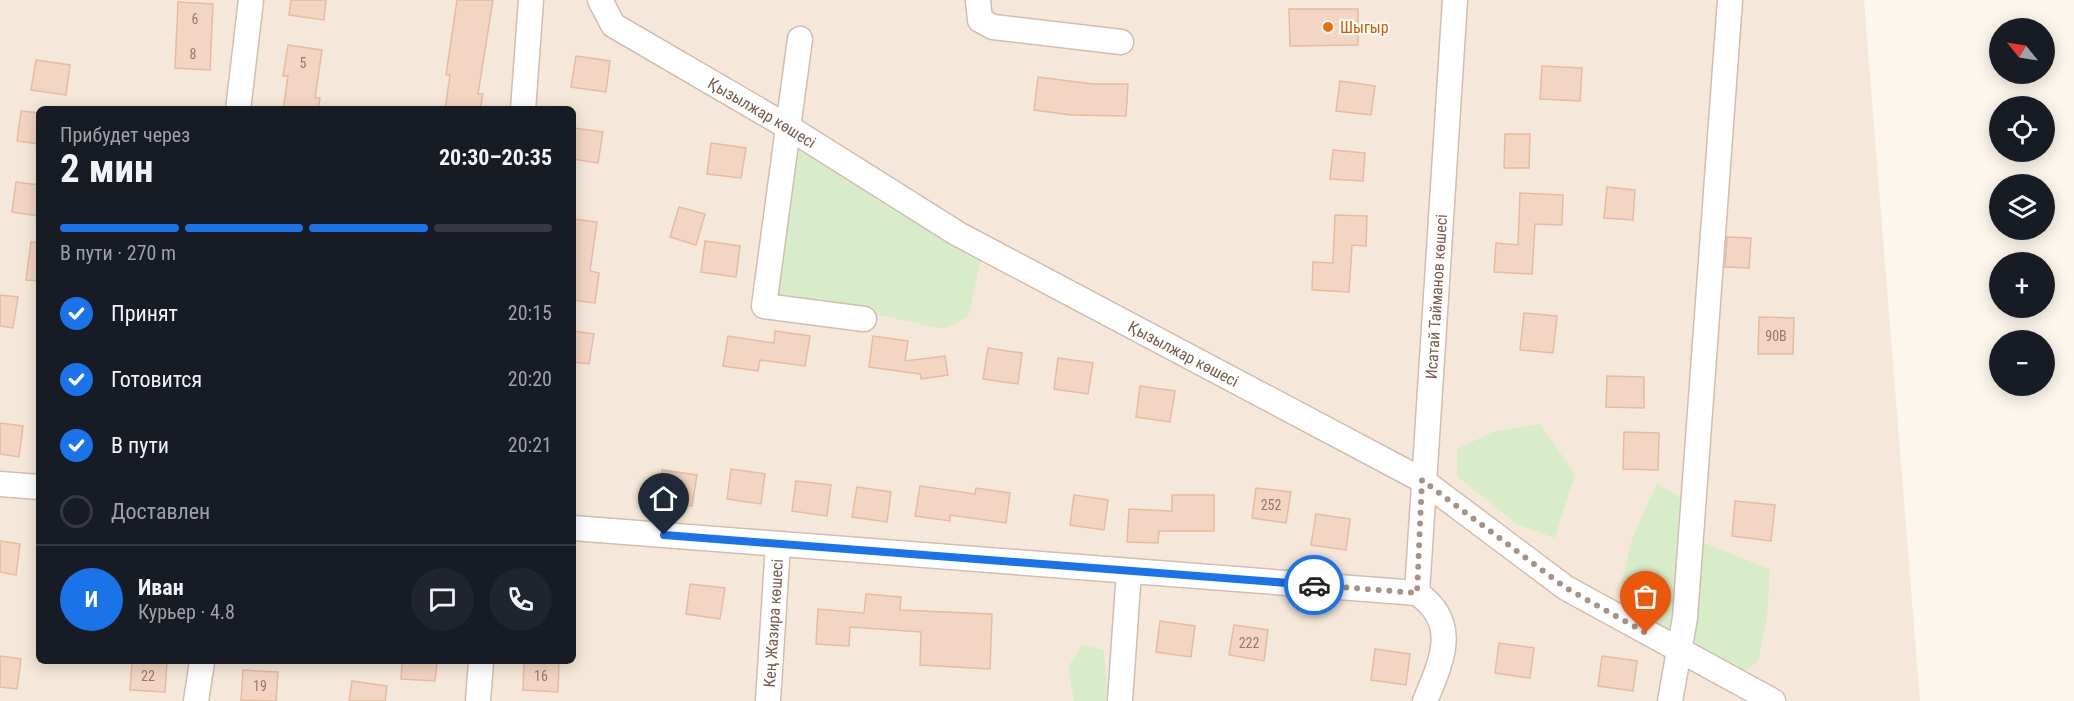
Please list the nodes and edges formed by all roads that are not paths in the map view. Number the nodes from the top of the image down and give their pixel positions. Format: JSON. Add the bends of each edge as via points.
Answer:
{"nodes":[{"id":1,"x":251,"y":0,"type":"edge"},
{"id":2,"x":531,"y":0,"type":"edge"},
{"id":3,"x":600,"y":0,"type":"edge"},
{"id":4,"x":978,"y":0,"type":"edge"},
{"id":5,"x":1455,"y":0,"type":"edge"},
{"id":6,"x":1730,"y":0,"type":"edge"},
{"id":7,"x":800,"y":39,"type":"dead end"},
{"id":8,"x":1121,"y":42,"type":"dead end"},
{"id":9,"x":238,"y":106,"type":"edge"},
{"id":10,"x":523,"y":106,"type":"edge"},
{"id":11,"x":788,"y":127,"type":"junction"},
{"id":12,"x":864,"y":319,"type":"dead end"},
{"id":13,"x":1422,"y":480,"type":"junction"},
{"id":14,"x":0,"y":484,"type":"edge"},
{"id":15,"x":36,"y":487,"type":"edge"},
{"id":16,"x":576,"y":528,"type":"edge"},
{"id":17,"x":778,"y":544,"type":"junction"},
{"id":18,"x":1129,"y":571,"type":"junction"},
{"id":19,"x":1417,"y":593,"type":"junction"},
{"id":20,"x":1679,"y":650,"type":"junction"},
{"id":21,"x":202,"y":664,"type":"edge"},
{"id":22,"x":481,"y":664,"type":"edge"},
{"id":23,"x":196,"y":701,"type":"edge"},
{"id":24,"x":478,"y":701,"type":"edge"},
{"id":25,"x":768,"y":701,"type":"edge"},
{"id":26,"x":1120,"y":701,"type":"edge"},
{"id":27,"x":1425,"y":701,"type":"edge"},
{"id":28,"x":1670,"y":701,"type":"edge"},
{"id":29,"x":1773,"y":701,"type":"edge"}],
"edges":[{"from":1,"to":9,"type":"street"},
{"from":2,"to":10,"type":"street"},
{"from":3,"to":11,"type":"street","name":"Қызылжар көшесі","via":[[613,25]]},
{"from":4,"to":8,"type":"street","via":[[980,20],[993,27]]},
{"from":5,"to":13,"type":"street","name":"Исатай Тайманов көшесі"},
{"from":6,"to":20,"type":"street","via":[[1685,618]]},
{"from":7,"to":11,"type":"street"},
{"from":11,"to":12,"type":"street","via":[[764,306]]},
{"from":11,"to":13,"type":"street","name":"Қызылжар көшесі","via":[[958,234]]},
{"from":13,"to":19,"type":"street","name":"Исатай Тайманов көшесі"},
{"from":13,"to":20,"type":"street","name":"Қызылжар көшесі","via":[[1566,588]]},
{"from":14,"to":15,"type":"street"},
{"from":16,"to":17,"type":"street"},
{"from":17,"to":18,"type":"street"},
{"from":17,"to":25,"type":"street","name":"Кең Жазира көшесі"},
{"from":18,"to":19,"type":"street"},
{"from":18,"to":26,"type":"street"},
{"from":19,"to":27,"type":"street","via":[[1434,604],[1443,624],[1442,652]]},
{"from":20,"to":28,"type":"street"},
{"from":20,"to":29,"type":"street","name":"Қызылжар көшесі"},
{"from":21,"to":23,"type":"street"},
{"from":22,"to":24,"type":"street"}]}
